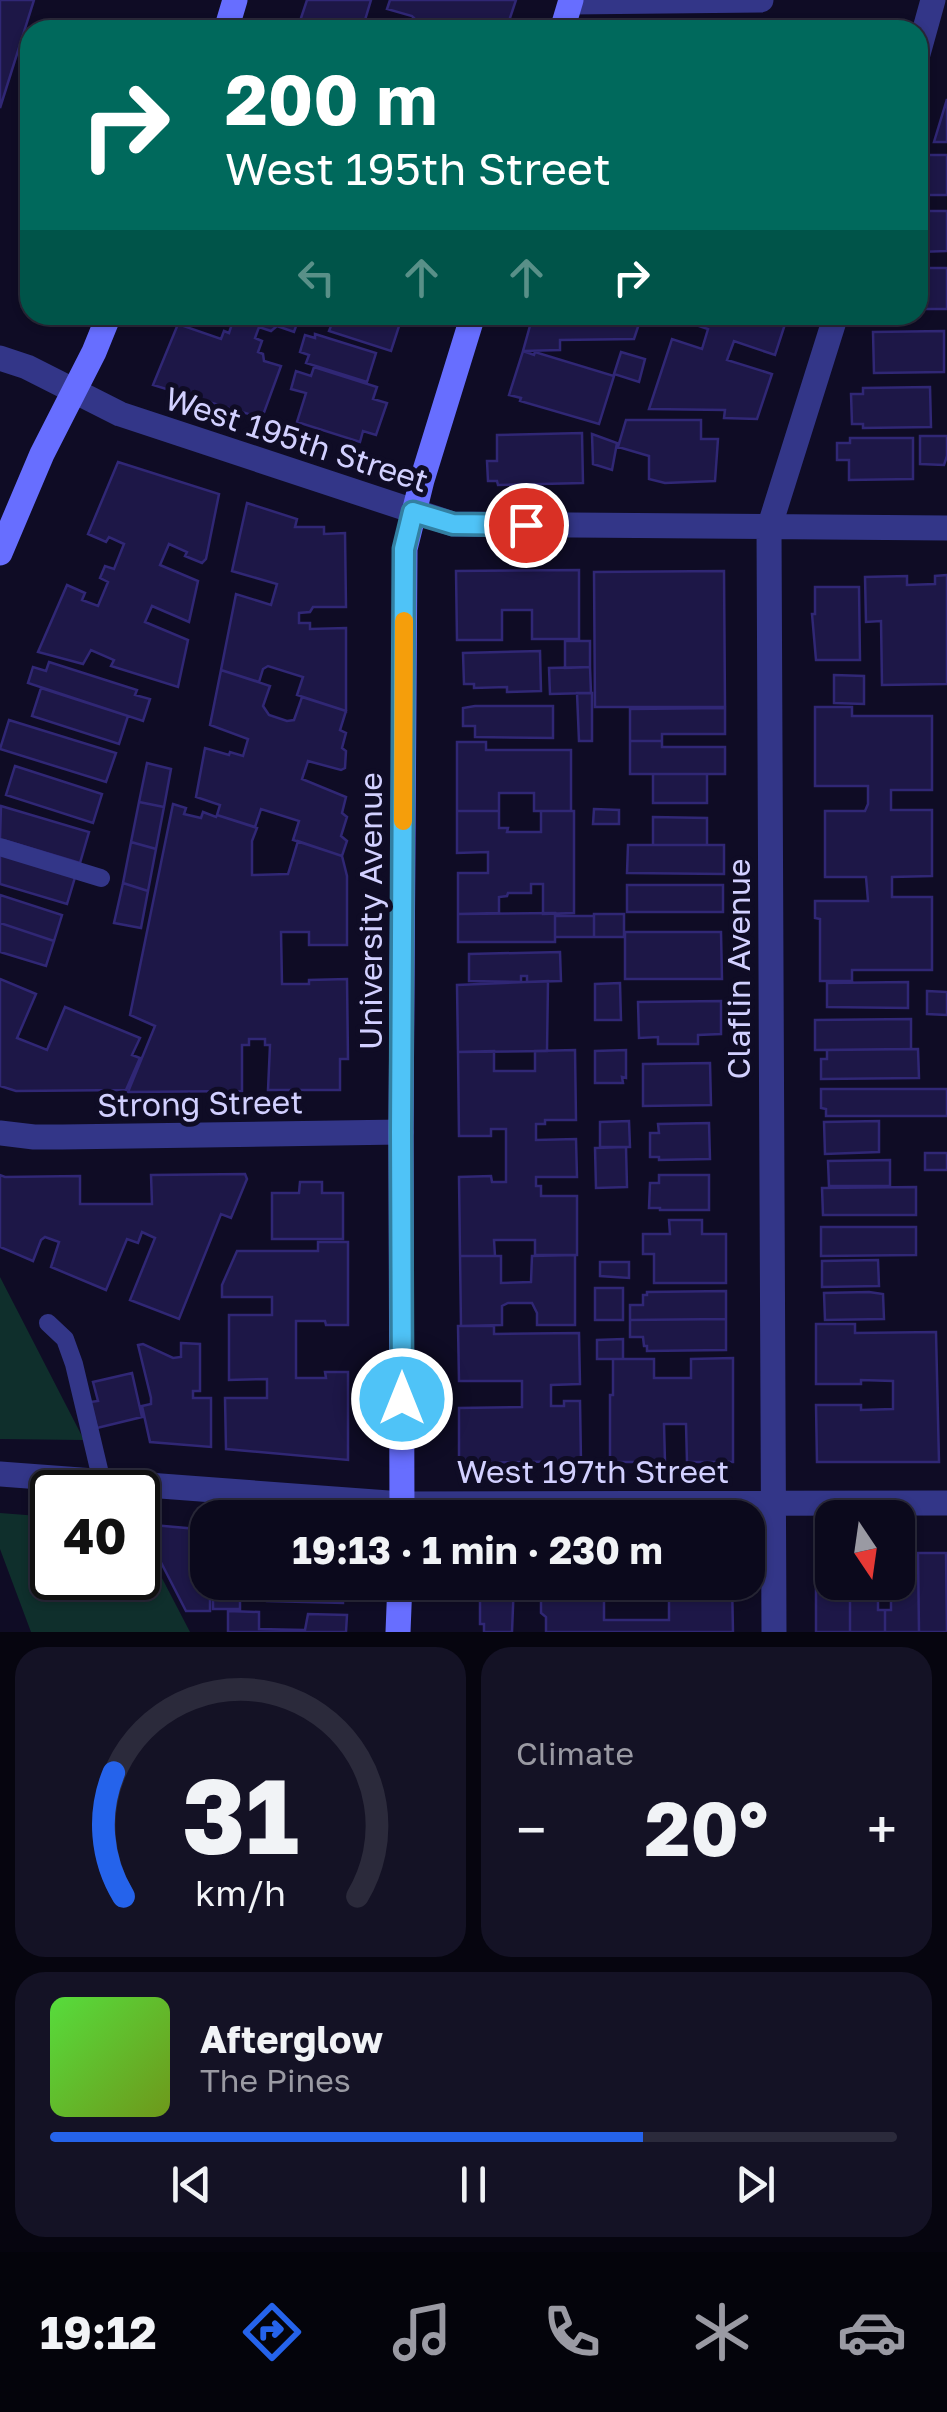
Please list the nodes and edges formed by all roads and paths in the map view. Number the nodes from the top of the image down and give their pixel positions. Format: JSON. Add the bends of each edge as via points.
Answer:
{"nodes":[{"id":1,"x":762,"y":0,"type":"edge"},
{"id":2,"x":571,"y":1,"type":"edge"},
{"id":3,"x":104,"y":325,"type":"edge"},
{"id":4,"x":470,"y":325,"type":"edge"},
{"id":5,"x":833,"y":325,"type":"edge"},
{"id":6,"x":0,"y":358,"type":"edge"},
{"id":7,"x":74,"y":392,"type":"junction"},
{"id":8,"x":413,"y":512,"type":"junction"},
{"id":9,"x":769,"y":528,"type":"junction"},
{"id":10,"x":947,"y":528,"type":"edge"},
{"id":11,"x":0,"y":553,"type":"edge"},
{"id":12,"x":0,"y":847,"type":"edge"},
{"id":13,"x":101,"y":878,"type":"dead end"},
{"id":14,"x":401,"y":1132,"type":"junction"},
{"id":15,"x":0,"y":1133,"type":"edge"},
{"id":16,"x":48,"y":1323,"type":"dead end"},
{"id":17,"x":99,"y":1470,"type":"edge"},
{"id":18,"x":0,"y":1474,"type":"edge"},
{"id":19,"x":30,"y":1476,"type":"edge"},
{"id":20,"x":160,"y":1488,"type":"edge"},
{"id":21,"x":288,"y":1500,"type":"edge"},
{"id":22,"x":402,"y":1500,"type":"edge"},
{"id":23,"x":947,"y":1503,"type":"edge"},
{"id":24,"x":765,"y":1504,"type":"edge"},
{"id":25,"x":774,"y":1504,"type":"junction"},
{"id":26,"x":399,"y":1600,"type":"edge"},
{"id":27,"x":398,"y":1632,"type":"edge"},
{"id":28,"x":774,"y":1632,"type":"edge"}],
"edges":[{"from":1,"to":2,"type":"street"},
{"from":3,"to":7,"type":"street"},
{"from":4,"to":8,"type":"street","name":"University Avenue"},
{"from":5,"to":9,"type":"street","name":"Claflin Avenue"},
{"from":6,"to":7,"type":"street","name":"West 195th Street"},
{"from":7,"to":8,"type":"street","name":"West 195th Street","via":[[120,414]]},
{"from":7,"to":11,"type":"street"},
{"from":8,"to":9,"type":"street","name":"West 195th Street","via":[[453,524]]},
{"from":8,"to":14,"type":"street","name":"University Avenue","via":[[404,549]]},
{"from":9,"to":10,"type":"street","name":"West 195th Street"},
{"from":9,"to":25,"type":"street","name":"Claflin Avenue"},
{"from":12,"to":13,"type":"lane"},
{"from":14,"to":15,"type":"street","name":"Strong Street"},
{"from":14,"to":22,"type":"street","name":"University Avenue"},
{"from":16,"to":17,"type":"lane","via":[[65,1339],[74,1364]]},
{"from":18,"to":19,"type":"street","name":"West 197th Street"},
{"from":20,"to":21,"type":"street","name":"West 197th Street"},
{"from":23,"to":25,"type":"street","name":"West 197th Street"},
{"from":24,"to":25,"type":"street","name":"West 197th Street"},
{"from":25,"to":28,"type":"street","name":"Claflin Avenue"},
{"from":26,"to":27,"type":"street"}]}
